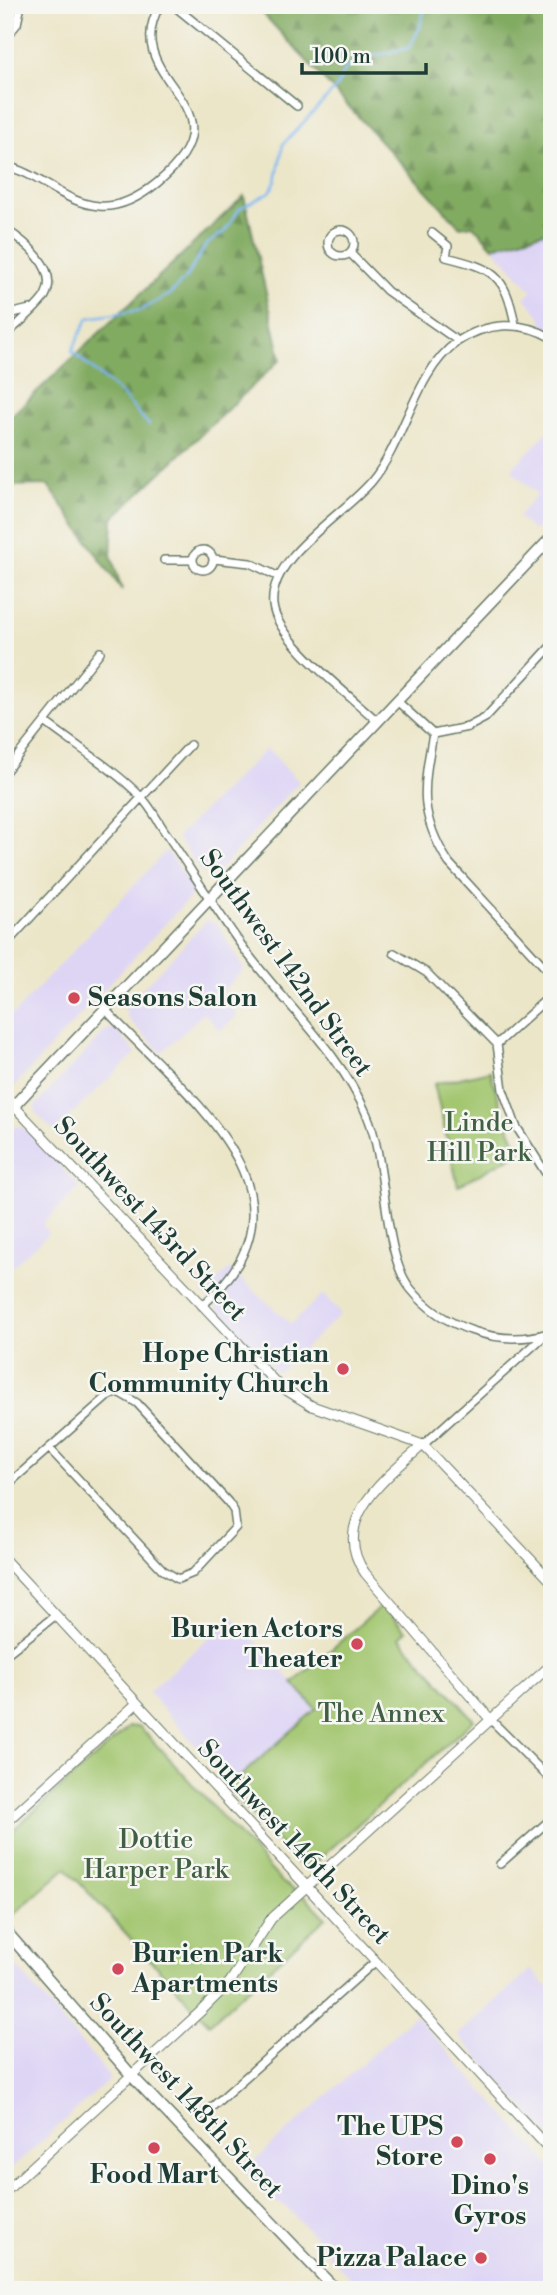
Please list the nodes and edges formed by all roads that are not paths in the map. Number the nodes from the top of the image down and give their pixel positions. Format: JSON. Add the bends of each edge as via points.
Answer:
{"nodes":[{"id":1,"x":21,"y":5,"type":"edge"},
{"id":2,"x":160,"y":5,"type":"edge"},
{"id":3,"x":173,"y":5,"type":"edge"},
{"id":4,"x":5,"y":39,"type":"edge"},
{"id":5,"x":297,"y":106,"type":"dead end"},
{"id":6,"x":5,"y":166,"type":"edge"},
{"id":7,"x":5,"y":229,"type":"edge"},
{"id":8,"x":432,"y":233,"type":"dead end"},
{"id":9,"x":350,"y":253,"type":"dead end"},
{"id":10,"x":31,"y":309,"type":"junction"},
{"id":11,"x":5,"y":315,"type":"edge"},
{"id":12,"x":515,"y":324,"type":"junction"},
{"id":13,"x":5,"y":335,"type":"edge"},
{"id":14,"x":552,"y":338,"type":"edge"},
{"id":15,"x":458,"y":341,"type":"junction"},
{"id":16,"x":552,"y":537,"type":"edge"},
{"id":17,"x":214,"y":559,"type":"junction"},
{"id":18,"x":164,"y":560,"type":"dead end"},
{"id":19,"x":193,"y":560,"type":"junction"},
{"id":20,"x":277,"y":576,"type":"junction"},
{"id":21,"x":552,"y":645,"type":"edge"},
{"id":22,"x":100,"y":652,"type":"dead end"},
{"id":23,"x":397,"y":701,"type":"junction"},
{"id":24,"x":45,"y":722,"type":"junction"},
{"id":25,"x":378,"y":722,"type":"junction"},
{"id":26,"x":433,"y":734,"type":"junction"},
{"id":27,"x":190,"y":745,"type":"dead end"},
{"id":28,"x":5,"y":772,"type":"edge"},
{"id":29,"x":142,"y":797,"type":"junction"},
{"id":30,"x":209,"y":899,"type":"junction"},
{"id":31,"x":5,"y":945,"type":"edge"},
{"id":32,"x":394,"y":953,"type":"dead end"},
{"id":33,"x":552,"y":975,"type":"edge"},
{"id":34,"x":552,"y":994,"type":"edge"},
{"id":35,"x":105,"y":1009,"type":"junction"},
{"id":36,"x":497,"y":1044,"type":"junction"},
{"id":37,"x":14,"y":1106,"type":"junction"},
{"id":38,"x":5,"y":1115,"type":"edge"},
{"id":39,"x":552,"y":1183,"type":"edge"},
{"id":40,"x":202,"y":1306,"type":"junction"},
{"id":41,"x":550,"y":1333,"type":"edge"},
{"id":42,"x":423,"y":1445,"type":"junction"},
{"id":43,"x":49,"y":1448,"type":"junction"},
{"id":44,"x":5,"y":1487,"type":"edge"},
{"id":45,"x":5,"y":1560,"type":"edge"},
{"id":46,"x":552,"y":1582,"type":"edge"},
{"id":47,"x":56,"y":1615,"type":"junction"},
{"id":48,"x":5,"y":1655,"type":"edge"},
{"id":49,"x":552,"y":1664,"type":"edge"},
{"id":50,"x":136,"y":1704,"type":"junction"},
{"id":51,"x":490,"y":1719,"type":"junction"},
{"id":52,"x":552,"y":1781,"type":"edge"},
{"id":53,"x":552,"y":1818,"type":"edge"},
{"id":54,"x":5,"y":1823,"type":"edge"},
{"id":55,"x":500,"y":1864,"type":"dead end"},
{"id":56,"x":307,"y":1886,"type":"junction"},
{"id":57,"x":5,"y":1930,"type":"edge"},
{"id":58,"x":376,"y":1961,"type":"junction"},
{"id":59,"x":132,"y":2076,"type":"junction"},
{"id":60,"x":203,"y":2115,"type":"dead end"},
{"id":61,"x":552,"y":2152,"type":"edge"},
{"id":62,"x":5,"y":2192,"type":"edge"},
{"id":63,"x":336,"y":2290,"type":"edge"}],
"edges":[{"from":1,"to":4,"type":"street","via":[[17,24]]},
{"from":2,"to":6,"type":"street","via":[[149,42],[157,65],[185,102],[192,125],[187,150],[172,170],[132,200],[99,206],[68,198]]},
{"from":3,"to":5,"type":"street"},
{"from":7,"to":10,"type":"street","via":[[25,243],[45,269],[47,291]]},
{"from":8,"to":12,"type":"street","via":[[448,246],[446,257],[481,266],[500,279]]},
{"from":9,"to":15,"type":"street","via":[[387,291]]},
{"from":10,"to":11,"type":"street"},
{"from":10,"to":13,"type":"street"},
{"from":12,"to":14,"type":"street"},
{"from":12,"to":15,"type":"street","via":[[488,328]]},
{"from":15,"to":20,"type":"street","via":[[432,368],[407,424],[373,480]]},
{"from":16,"to":23,"type":"main road"},
{"from":17,"to":19,"type":"street","via":[[209,569],[202,570]]},
{"from":17,"to":19,"type":"street","via":[[205,549],[195,553]]},
{"from":17,"to":20,"type":"street","via":[[250,563]]},
{"from":18,"to":19,"type":"street"},
{"from":20,"to":25,"type":"street","via":[[273,608],[281,630]]},
{"from":21,"to":26,"type":"street","via":[[485,718],[468,727]]},
{"from":22,"to":24,"type":"street"},
{"from":23,"to":25,"type":"main road"},
{"from":23,"to":26,"type":"street"},
{"from":24,"to":28,"type":"street"},
{"from":24,"to":29,"type":"street","name":"Southwest 142nd Street"},
{"from":25,"to":30,"type":"main road"},
{"from":26,"to":33,"type":"street","via":[[423,790],[437,845]]},
{"from":27,"to":29,"type":"street"},
{"from":29,"to":30,"type":"street","name":"Southwest 142nd Street"},
{"from":29,"to":31,"type":"street"},
{"from":30,"to":35,"type":"main road"},
{"from":30,"to":41,"type":"street","name":"Southwest 142nd Street","via":[[355,1090],[378,1148],[394,1251],[411,1288],[432,1311],[460,1327],[503,1337]]},
{"from":32,"to":36,"type":"street","via":[[427,973]]},
{"from":34,"to":36,"type":"street"},
{"from":35,"to":37,"type":"main road"},
{"from":35,"to":40,"type":"street","via":[[213,1122],[229,1143],[246,1180],[254,1226],[245,1255],[225,1286]]},
{"from":36,"to":39,"type":"street","via":[[503,1090],[516,1126]]},
{"from":37,"to":38,"type":"main road"},
{"from":37,"to":40,"type":"street","name":"Southwest 143rd Street"},
{"from":40,"to":42,"type":"street","name":"Southwest 143rd Street","via":[[295,1397]]},
{"from":41,"to":42,"type":"street"},
{"from":42,"to":46,"type":"street","name":"Southwest 143rd Street"},
{"from":42,"to":51,"type":"street","via":[[378,1485],[360,1508],[354,1550],[361,1567]]},
{"from":43,"to":43,"type":"street","via":[[163,1570],[178,1579],[192,1573],[232,1534],[237,1519],[228,1502],[125,1394],[114,1393]]},
{"from":43,"to":44,"type":"street"},
{"from":45,"to":47,"type":"street","name":"Southwest 146th Street"},
{"from":47,"to":48,"type":"street"},
{"from":47,"to":50,"type":"street","name":"Southwest 146th Street"},
{"from":49,"to":51,"type":"street"},
{"from":50,"to":54,"type":"street"},
{"from":50,"to":56,"type":"street","name":"Southwest 146th Street"},
{"from":51,"to":52,"type":"street"},
{"from":51,"to":56,"type":"street"},
{"from":53,"to":55,"type":"street"},
{"from":56,"to":58,"type":"street","name":"Southwest 146th Street"},
{"from":56,"to":59,"type":"street","via":[[271,1919],[230,1982]]},
{"from":57,"to":59,"type":"main road","name":"Southwest 148th Street"},
{"from":58,"to":60,"type":"street"},
{"from":58,"to":61,"type":"street","name":"Southwest 146th Street"},
{"from":59,"to":62,"type":"street"},
{"from":59,"to":63,"type":"main road","name":"Southwest 148th Street"}]}
